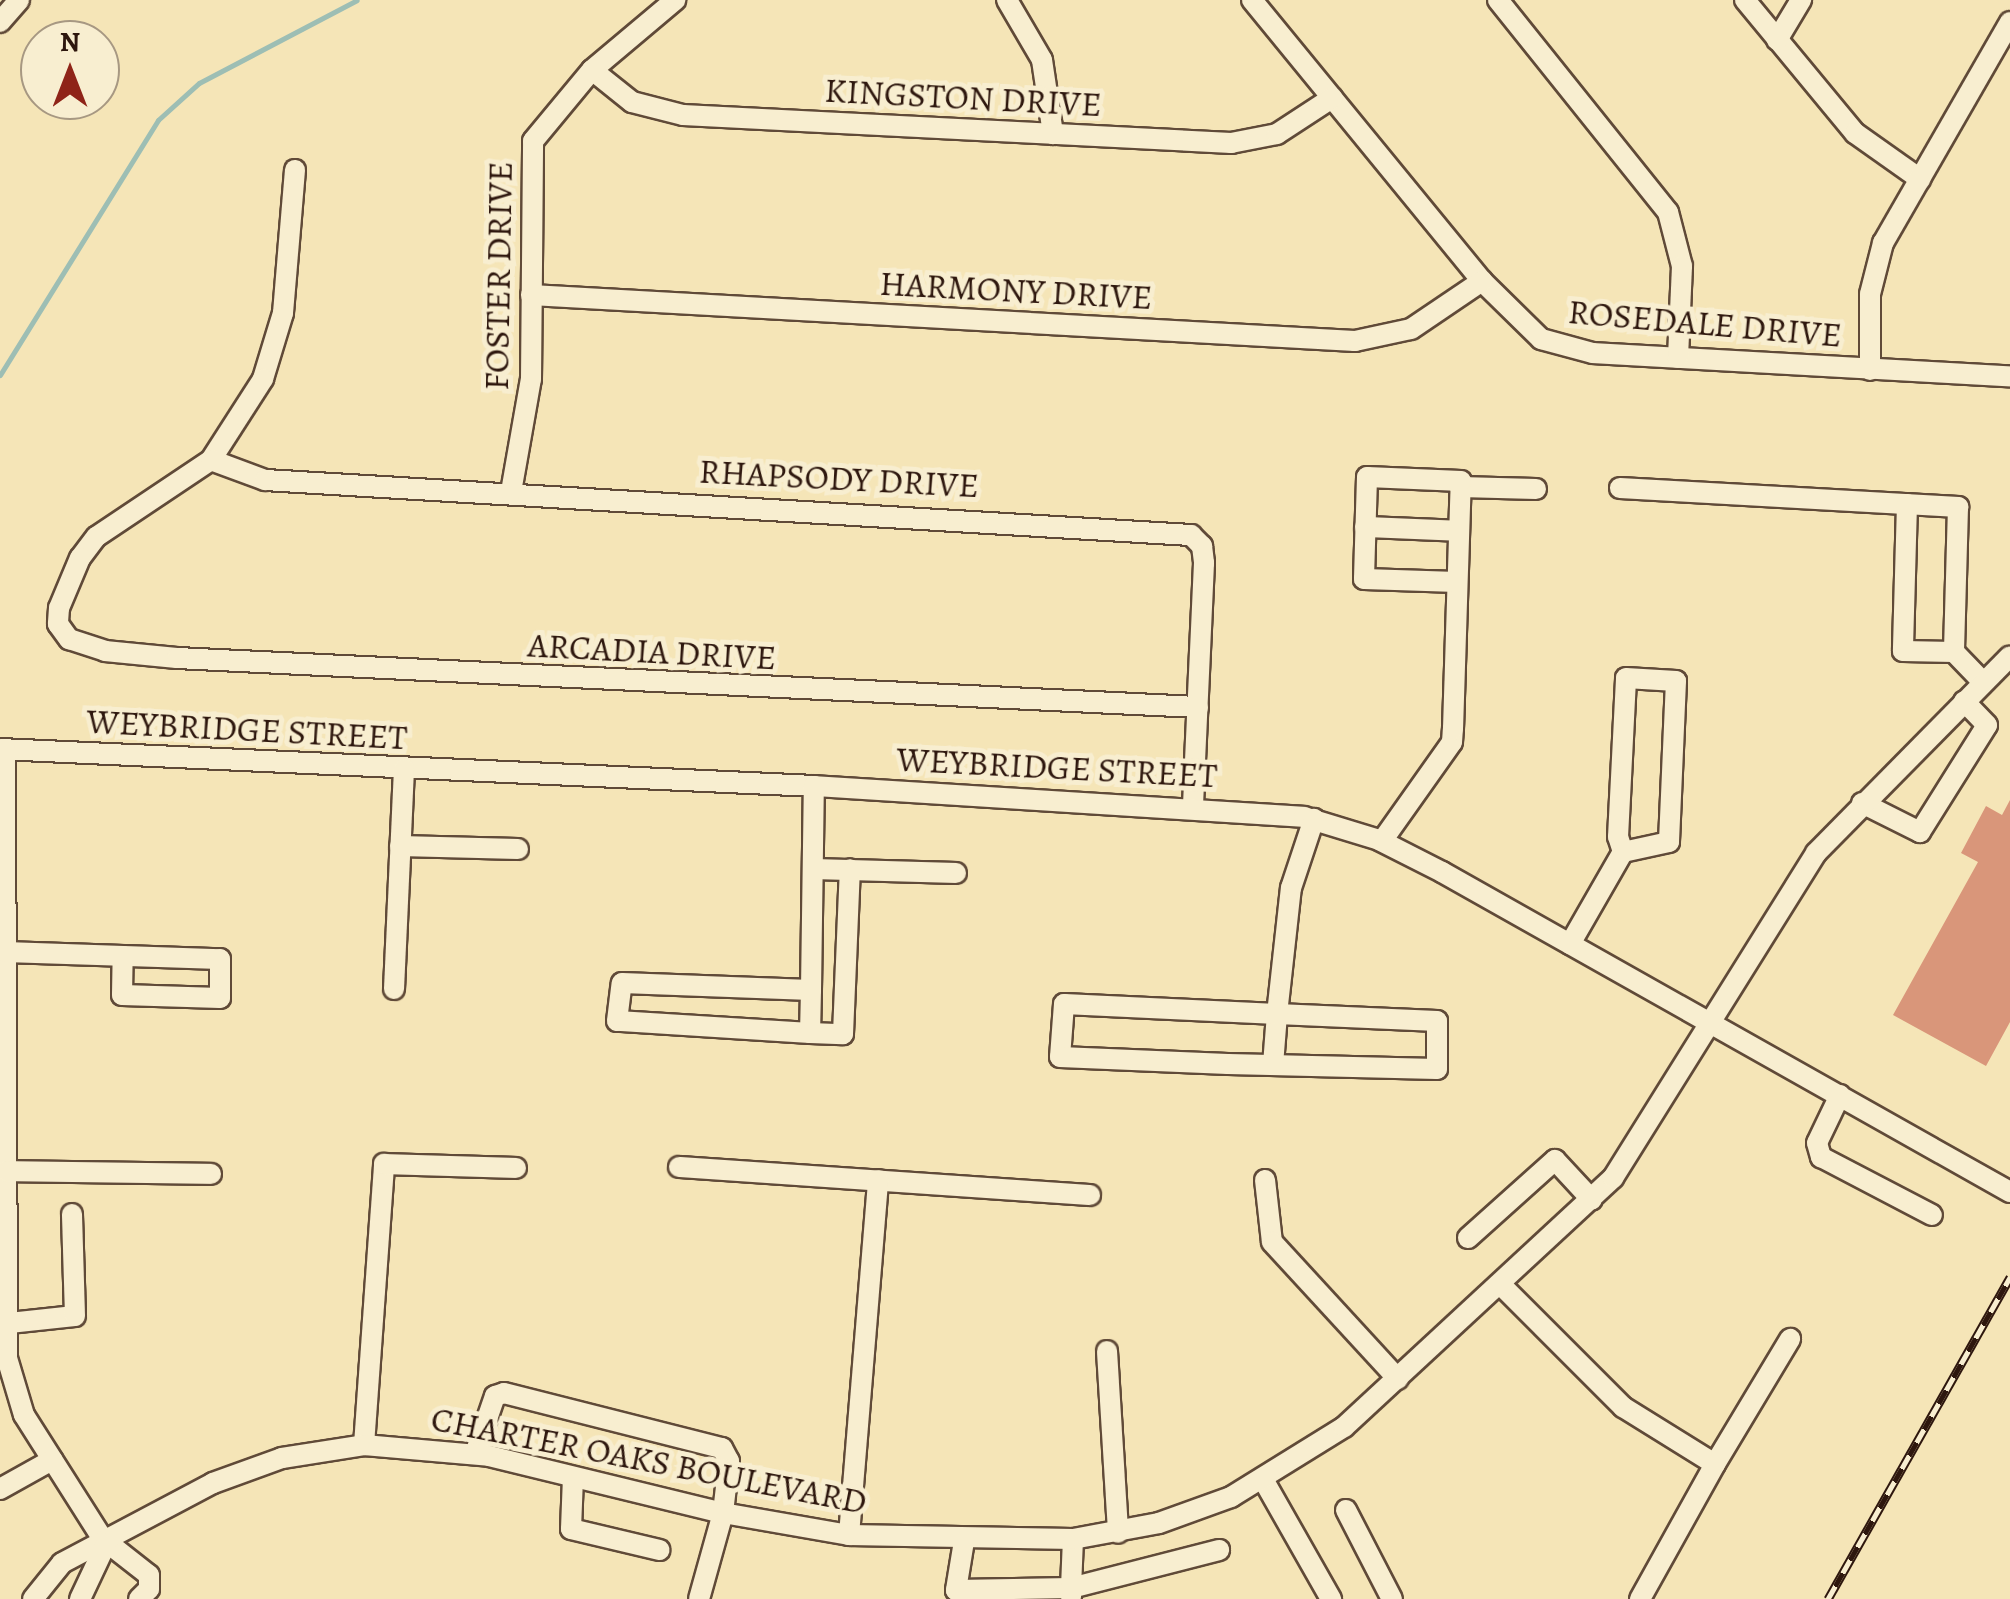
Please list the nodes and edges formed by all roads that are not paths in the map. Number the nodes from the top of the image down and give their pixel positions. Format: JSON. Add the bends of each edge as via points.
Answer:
{"nodes":[{"id":1,"x":18,"y":0,"type":"edge"},
{"id":2,"x":675,"y":0,"type":"edge"},
{"id":3,"x":1007,"y":0,"type":"edge"},
{"id":4,"x":1252,"y":0,"type":"edge"},
{"id":5,"x":1498,"y":0,"type":"edge"},
{"id":6,"x":1744,"y":0,"type":"edge"},
{"id":7,"x":1801,"y":0,"type":"edge"},
{"id":8,"x":0,"y":22,"type":"edge"},
{"id":9,"x":2010,"y":22,"type":"edge"},
{"id":10,"x":1778,"y":40,"type":"junction"},
{"id":11,"x":592,"y":70,"type":"junction"},
{"id":12,"x":1332,"y":98,"type":"junction"},
{"id":13,"x":1053,"y":134,"type":"junction"},
{"id":14,"x":295,"y":170,"type":"dead end"},
{"id":15,"x":1920,"y":180,"type":"junction"},
{"id":16,"x":1482,"y":281,"type":"junction"},
{"id":17,"x":530,"y":295,"type":"junction"},
{"id":18,"x":1678,"y":358,"type":"junction"},
{"id":19,"x":1870,"y":370,"type":"junction"},
{"id":20,"x":2010,"y":376,"type":"edge"},
{"id":21,"x":211,"y":460,"type":"junction"},
{"id":22,"x":1460,"y":487,"type":"junction"},
{"id":23,"x":1620,"y":488,"type":"dead end"},
{"id":24,"x":1536,"y":489,"type":"dead end"},
{"id":25,"x":511,"y":492,"type":"junction"},
{"id":26,"x":1907,"y":504,"type":"junction"},
{"id":27,"x":1365,"y":527,"type":"junction"},
{"id":28,"x":1459,"y":531,"type":"junction"},
{"id":29,"x":1457,"y":582,"type":"junction"},
{"id":30,"x":1954,"y":652,"type":"junction"},
{"id":31,"x":2010,"y":656,"type":"edge"},
{"id":32,"x":1983,"y":682,"type":"junction"},
{"id":33,"x":1964,"y":701,"type":"junction"},
{"id":34,"x":1198,"y":707,"type":"junction"},
{"id":35,"x":2,"y":749,"type":"edge"},
{"id":36,"x":404,"y":769,"type":"junction"},
{"id":37,"x":814,"y":786,"type":"junction"},
{"id":38,"x":1862,"y":803,"type":"junction"},
{"id":39,"x":1192,"y":806,"type":"junction"},
{"id":40,"x":1314,"y":820,"type":"junction"},
{"id":41,"x":1382,"y":841,"type":"junction"},
{"id":42,"x":400,"y":846,"type":"junction"},
{"id":43,"x":518,"y":849,"type":"dead end"},
{"id":44,"x":1623,"y":852,"type":"junction"},
{"id":45,"x":814,"y":868,"type":"junction"},
{"id":46,"x":850,"y":869,"type":"junction"},
{"id":47,"x":956,"y":873,"type":"dead end"},
{"id":48,"x":1570,"y":944,"type":"junction"},
{"id":49,"x":6,"y":952,"type":"junction"},
{"id":50,"x":123,"y":956,"type":"junction"},
{"id":51,"x":394,"y":989,"type":"dead end"},
{"id":52,"x":811,"y":990,"type":"junction"},
{"id":53,"x":1277,"y":1014,"type":"junction"},
{"id":54,"x":1707,"y":1020,"type":"junction"},
{"id":55,"x":810,"y":1033,"type":"junction"},
{"id":56,"x":1273,"y":1065,"type":"junction"},
{"id":57,"x":1840,"y":1095,"type":"junction"},
{"id":58,"x":3,"y":1143,"type":"edge"},
{"id":59,"x":679,"y":1166,"type":"dead end"},
{"id":60,"x":516,"y":1168,"type":"dead end"},
{"id":61,"x":6,"y":1171,"type":"junction"},
{"id":62,"x":211,"y":1174,"type":"dead end"},
{"id":63,"x":878,"y":1180,"type":"junction"},
{"id":64,"x":1265,"y":1180,"type":"dead end"},
{"id":65,"x":2010,"y":1192,"type":"edge"},
{"id":66,"x":1090,"y":1195,"type":"dead end"},
{"id":67,"x":1592,"y":1200,"type":"junction"},
{"id":68,"x":72,"y":1214,"type":"dead end"},
{"id":69,"x":1932,"y":1215,"type":"dead end"},
{"id":70,"x":1468,"y":1238,"type":"dead end"},
{"id":71,"x":1501,"y":1285,"type":"junction"},
{"id":72,"x":3,"y":1324,"type":"edge"},
{"id":73,"x":1790,"y":1339,"type":"dead end"},
{"id":74,"x":1106,"y":1352,"type":"dead end"},
{"id":75,"x":1398,"y":1379,"type":"junction"},
{"id":76,"x":364,"y":1445,"type":"junction"},
{"id":77,"x":475,"y":1454,"type":"junction"},
{"id":78,"x":52,"y":1460,"type":"junction"},
{"id":79,"x":1715,"y":1464,"type":"junction"},
{"id":80,"x":573,"y":1477,"type":"junction"},
{"id":81,"x":1264,"y":1481,"type":"junction"},
{"id":82,"x":0,"y":1488,"type":"edge"},
{"id":83,"x":1346,"y":1510,"type":"dead end"},
{"id":84,"x":723,"y":1513,"type":"junction"},
{"id":85,"x":1118,"y":1533,"type":"junction"},
{"id":86,"x":849,"y":1536,"type":"junction"},
{"id":87,"x":1073,"y":1539,"type":"junction"},
{"id":88,"x":964,"y":1541,"type":"junction"},
{"id":89,"x":107,"y":1544,"type":"junction"},
{"id":90,"x":660,"y":1550,"type":"dead end"},
{"id":91,"x":1219,"y":1550,"type":"dead end"},
{"id":92,"x":1071,"y":1594,"type":"edge"},
{"id":93,"x":32,"y":1599,"type":"edge"},
{"id":94,"x":80,"y":1599,"type":"edge"},
{"id":95,"x":139,"y":1599,"type":"edge"},
{"id":96,"x":700,"y":1599,"type":"edge"},
{"id":97,"x":1331,"y":1599,"type":"edge"},
{"id":98,"x":1392,"y":1599,"type":"edge"},
{"id":99,"x":1640,"y":1599,"type":"edge"}],
"edges":[{"from":1,"to":8,"type":"street"},
{"from":2,"to":11,"type":"street","name":"FOSTER DRIVE"},
{"from":3,"to":13,"type":"street","via":[[1042,60]]},
{"from":4,"to":12,"type":"street","name":"ROSEDALE DRIVE"},
{"from":5,"to":18,"type":"street","via":[[1668,212],[1682,266]]},
{"from":6,"to":10,"type":"street"},
{"from":7,"to":10,"type":"street"},
{"from":9,"to":15,"type":"street"},
{"from":10,"to":15,"type":"street","via":[[1855,133]]},
{"from":11,"to":13,"type":"street","name":"KINGSTON DRIVE","via":[[632,102],[684,115]]},
{"from":11,"to":17,"type":"street","name":"FOSTER DRIVE","via":[[533,141]]},
{"from":12,"to":13,"type":"street","name":"KINGSTON DRIVE","via":[[1277,134],[1249,142]]},
{"from":12,"to":16,"type":"street","name":"ROSEDALE DRIVE"},
{"from":14,"to":21,"type":"street","via":[[290,263],[273,354],[250,404]]},
{"from":15,"to":19,"type":"street","via":[[1877,261]]},
{"from":16,"to":17,"type":"street","name":"HARMONY DRIVE","via":[[1411,329],[1355,340]]},
{"from":16,"to":18,"type":"street","name":"ROSEDALE DRIVE","via":[[1526,328],[1557,346]]},
{"from":17,"to":25,"type":"street","name":"FOSTER DRIVE","via":[[531,380]]},
{"from":18,"to":19,"type":"street","name":"ROSEDALE DRIVE"},
{"from":19,"to":20,"type":"street","name":"ROSEDALE DRIVE"},
{"from":21,"to":25,"type":"street","name":"RHAPSODY DRIVE","via":[[265,480]]},
{"from":21,"to":34,"type":"street","name":"ARCADIA DRIVE","via":[[108,528],[80,558],[63,592],[58,624],[69,638],[105,651],[474,675]]},
{"from":22,"to":24,"type":"street"},
{"from":22,"to":27,"type":"street","via":[[1460,481],[1367,477]]},
{"from":22,"to":28,"type":"street"},
{"from":23,"to":26,"type":"street"},
{"from":25,"to":34,"type":"street","name":"RHAPSODY DRIVE","via":[[1191,535],[1202,546],[1204,563]]},
{"from":26,"to":30,"type":"street","via":[[1958,507]]},
{"from":26,"to":30,"type":"street","via":[[1903,651]]},
{"from":27,"to":28,"type":"street"},
{"from":27,"to":29,"type":"street","via":[[1364,579]]},
{"from":28,"to":29,"type":"street"},
{"from":29,"to":41,"type":"street","via":[[1452,742]]},
{"from":30,"to":32,"type":"street"},
{"from":31,"to":32,"type":"street","name":"CHARTER OAKS BOULEVARD"},
{"from":32,"to":33,"type":"street","name":"CHARTER OAKS BOULEVARD"},
{"from":33,"to":38,"type":"street","name":"CHARTER OAKS BOULEVARD"},
{"from":33,"to":38,"type":"street","via":[[1987,725],[1920,832]]},
{"from":34,"to":39,"type":"street","name":"RHAPSODY DRIVE"},
{"from":35,"to":36,"type":"street","name":"WEYBRIDGE STREET"},
{"from":35,"to":49,"type":"street"},
{"from":36,"to":37,"type":"street","name":"WEYBRIDGE STREET"},
{"from":36,"to":42,"type":"street"},
{"from":37,"to":39,"type":"street","name":"WEYBRIDGE STREET"},
{"from":37,"to":45,"type":"street"},
{"from":38,"to":54,"type":"street","name":"CHARTER OAKS BOULEVARD","via":[[1797,878]]},
{"from":39,"to":40,"type":"street","name":"WEYBRIDGE STREET"},
{"from":40,"to":41,"type":"street","name":"WEYBRIDGE STREET"},
{"from":40,"to":53,"type":"street","via":[[1290,888]]},
{"from":41,"to":48,"type":"street","name":"WEYBRIDGE STREET"},
{"from":42,"to":43,"type":"street"},
{"from":42,"to":51,"type":"street"},
{"from":44,"to":44,"type":"street","via":[[1618,837],[1626,678],[1676,681],[1669,842]]},
{"from":44,"to":48,"type":"street"},
{"from":45,"to":46,"type":"street"},
{"from":45,"to":52,"type":"street"},
{"from":46,"to":47,"type":"street"},
{"from":46,"to":55,"type":"street","via":[[843,1034]]},
{"from":48,"to":54,"type":"street","name":"WEYBRIDGE STREET"},
{"from":49,"to":50,"type":"street"},
{"from":49,"to":58,"type":"street"},
{"from":50,"to":50,"type":"street","via":[[220,959],[220,998],[122,995]]},
{"from":52,"to":55,"type":"street"},
{"from":52,"to":55,"type":"street","via":[[622,983],[618,1021]]},
{"from":53,"to":56,"type":"street"},
{"from":53,"to":56,"type":"street","via":[[1437,1021],[1436,1068]]},
{"from":53,"to":56,"type":"street","via":[[1064,1004],[1060,1058]]},
{"from":54,"to":57,"type":"street","name":"WEYBRIDGE STREET"},
{"from":54,"to":67,"type":"street","name":"CHARTER OAKS BOULEVARD","via":[[1643,1136]]},
{"from":57,"to":65,"type":"street","name":"WEYBRIDGE STREET"},
{"from":57,"to":69,"type":"street","via":[[1817,1143],[1821,1157]]},
{"from":58,"to":61,"type":"street"},
{"from":59,"to":63,"type":"street"},
{"from":60,"to":76,"type":"street","via":[[384,1164]]},
{"from":61,"to":62,"type":"street"},
{"from":61,"to":72,"type":"street"},
{"from":63,"to":66,"type":"street"},
{"from":63,"to":86,"type":"street"},
{"from":64,"to":75,"type":"street","via":[[1272,1242]]},
{"from":67,"to":70,"type":"street","via":[[1555,1160]]},
{"from":67,"to":71,"type":"street","name":"CHARTER OAKS BOULEVARD"},
{"from":68,"to":72,"type":"street","via":[[75,1316]]},
{"from":71,"to":75,"type":"street","name":"CHARTER OAKS BOULEVARD"},
{"from":71,"to":79,"type":"street","via":[[1623,1407]]},
{"from":72,"to":78,"type":"street","via":[[15,1397]]},
{"from":73,"to":79,"type":"street"},
{"from":74,"to":85,"type":"street"},
{"from":75,"to":81,"type":"street","name":"CHARTER OAKS BOULEVARD"},
{"from":76,"to":77,"type":"street","name":"CHARTER OAKS BOULEVARD"},
{"from":76,"to":89,"type":"street","name":"CHARTER OAKS BOULEVARD","via":[[244,1470]]},
{"from":77,"to":80,"type":"street","name":"CHARTER OAKS BOULEVARD"},
{"from":77,"to":84,"type":"street","via":[[495,1396],[527,1397],[722,1448],[729,1460]]},
{"from":78,"to":82,"type":"street"},
{"from":78,"to":89,"type":"street"},
{"from":79,"to":99,"type":"street"},
{"from":80,"to":84,"type":"street","name":"CHARTER OAKS BOULEVARD"},
{"from":80,"to":90,"type":"street","via":[[571,1529]]},
{"from":81,"to":85,"type":"street","name":"CHARTER OAKS BOULEVARD","via":[[1186,1515]]},
{"from":81,"to":97,"type":"street"},
{"from":83,"to":98,"type":"street"},
{"from":84,"to":86,"type":"street","name":"CHARTER OAKS BOULEVARD"},
{"from":84,"to":96,"type":"street"},
{"from":85,"to":87,"type":"street","name":"CHARTER OAKS BOULEVARD"},
{"from":86,"to":88,"type":"street","name":"CHARTER OAKS BOULEVARD"},
{"from":87,"to":88,"type":"street","name":"CHARTER OAKS BOULEVARD"},
{"from":87,"to":92,"type":"street"},
{"from":88,"to":92,"type":"street","via":[[956,1590]]},
{"from":89,"to":93,"type":"street","name":"CHARTER OAKS BOULEVARD","via":[[62,1563]]},
{"from":89,"to":94,"type":"street"},
{"from":89,"to":95,"type":"street","via":[[148,1575],[150,1588]]},
{"from":91,"to":92,"type":"street"}]}
